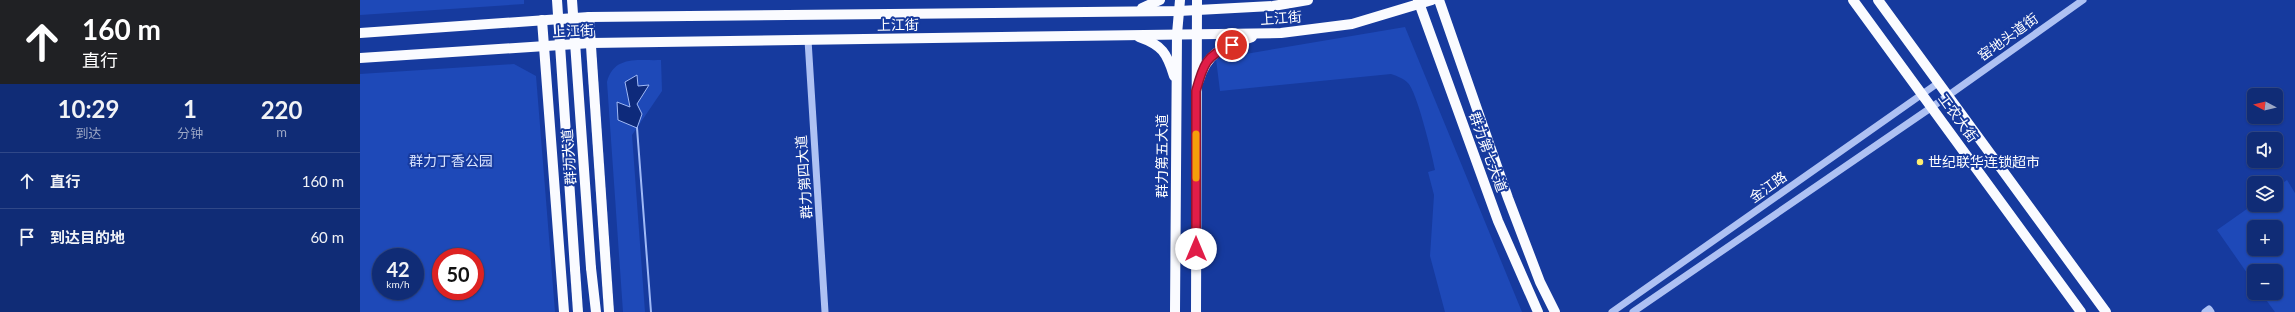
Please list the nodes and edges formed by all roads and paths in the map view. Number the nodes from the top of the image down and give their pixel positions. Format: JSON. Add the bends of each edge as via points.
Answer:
{"nodes":[{"id":1,"x":557,"y":0,"type":"edge"},
{"id":2,"x":572,"y":0,"type":"edge"},
{"id":3,"x":1160,"y":0,"type":"edge"},
{"id":4,"x":1180,"y":0,"type":"edge"},
{"id":5,"x":1230,"y":0,"type":"edge"},
{"id":6,"x":1308,"y":0,"type":"edge"},
{"id":7,"x":1432,"y":0,"type":"edge"},
{"id":8,"x":1439,"y":0,"type":"edge"},
{"id":9,"x":1853,"y":0,"type":"edge"},
{"id":10,"x":1878,"y":0,"type":"edge"},
{"id":11,"x":2082,"y":0,"type":"edge"},
{"id":12,"x":1418,"y":2,"type":"edge"},
{"id":13,"x":1197,"y":5,"type":"edge"},
{"id":14,"x":1253,"y":7,"type":"junction"},
{"id":15,"x":1134,"y":11,"type":"junction"},
{"id":16,"x":1179,"y":11,"type":"junction"},
{"id":17,"x":589,"y":17,"type":"junction"},
{"id":18,"x":542,"y":20,"type":"junction"},
{"id":19,"x":360,"y":33,"type":"edge"},
{"id":20,"x":1177,"y":34,"type":"junction"},
{"id":21,"x":1258,"y":34,"type":"junction"},
{"id":22,"x":1131,"y":35,"type":"junction"},
{"id":23,"x":1196,"y":35,"type":"junction"},
{"id":24,"x":808,"y":40,"type":"junction"},
{"id":25,"x":591,"y":43,"type":"junction"},
{"id":26,"x":544,"y":46,"type":"junction"},
{"id":27,"x":360,"y":58,"type":"edge"},
{"id":28,"x":1938,"y":82,"type":"junction"},
{"id":29,"x":1177,"y":87,"type":"junction"},
{"id":30,"x":1196,"y":91,"type":"junction"},
{"id":31,"x":1922,"y":94,"type":"junction"},
{"id":32,"x":1948,"y":96,"type":"junction"},
{"id":33,"x":1932,"y":107,"type":"junction"},
{"id":34,"x":564,"y":312,"type":"edge"},
{"id":35,"x":578,"y":312,"type":"edge"},
{"id":36,"x":596,"y":312,"type":"edge"},
{"id":37,"x":609,"y":312,"type":"edge"},
{"id":38,"x":825,"y":312,"type":"edge"},
{"id":39,"x":1175,"y":312,"type":"edge"},
{"id":40,"x":1196,"y":312,"type":"edge"},
{"id":41,"x":1538,"y":312,"type":"edge"},
{"id":42,"x":1555,"y":312,"type":"edge"},
{"id":43,"x":1612,"y":312,"type":"edge"},
{"id":44,"x":1633,"y":312,"type":"edge"},
{"id":45,"x":2081,"y":312,"type":"edge"},
{"id":46,"x":2106,"y":312,"type":"edge"},
{"id":47,"x":2205,"y":312,"type":"edge"},
{"id":48,"x":2211,"y":312,"type":"edge"}],
"edges":[{"from":1,"to":35,"type":"main road","name":"群力大道","bridge":true},
{"from":2,"to":36,"type":"main road","name":"群力大道","bridge":true},
{"from":3,"to":15,"type":"main road"},
{"from":4,"to":16,"type":"main road","name":"群力第五大道"},
{"from":5,"to":14,"type":"main road"},
{"from":6,"to":14,"type":"main road","name":"上江街"},
{"from":7,"to":12,"type":"main road","name":"上江街"},
{"from":8,"to":42,"type":"main road","name":"群力第七大道","via":[[1511,205],[1540,282]]},
{"from":9,"to":31,"type":"main road","name":"工农大街"},
{"from":10,"to":28,"type":"main road","name":"工农大街"},
{"from":11,"to":32,"type":"street","name":"窑地头道街"},
{"from":12,"to":21,"type":"main road","name":"上江街","via":[[1352,24]]},
{"from":12,"to":41,"type":"main road","name":"群力第七大道","via":[[1498,221]]},
{"from":13,"to":14,"type":"main road","name":"上江街"},
{"from":13,"to":16,"type":"main road","name":"上江街"},
{"from":13,"to":23,"type":"main road"},
{"from":15,"to":16,"type":"main road","name":"上江街"},
{"from":15,"to":17,"type":"main road","name":"上江街"},
{"from":16,"to":20,"type":"main road","name":"群力第五大道"},
{"from":17,"to":18,"type":"main road","name":"上江街"},
{"from":17,"to":25,"type":"main road"},
{"from":18,"to":19,"type":"main road","name":"上江街"},
{"from":18,"to":26,"type":"main road"},
{"from":20,"to":22,"type":"main road","name":"上江街"},
{"from":20,"to":23,"type":"main road","name":"上江街"},
{"from":20,"to":29,"type":"main road","name":"群力第五大道"},
{"from":21,"to":23,"type":"main road","name":"上江街"},
{"from":21,"to":30,"type":"main road","via":[[1216,51],[1202,69]]},
{"from":22,"to":24,"type":"main road","name":"上江街"},
{"from":22,"to":29,"type":"main road","via":[[1160,47],[1171,65]]},
{"from":23,"to":30,"type":"main road"},
{"from":24,"to":25,"type":"main road","name":"上江街"},
{"from":24,"to":38,"type":"street","name":"群力第四大道"},
{"from":25,"to":26,"type":"main road","name":"上江街"},
{"from":25,"to":37,"type":"main road"},
{"from":26,"to":27,"type":"main road","name":"上江街"},
{"from":26,"to":34,"type":"main road"},
{"from":28,"to":31,"type":"street","name":"金江路"},
{"from":28,"to":32,"type":"main road","name":"工农大街"},
{"from":29,"to":39,"type":"main road","name":"群力第五大道"},
{"from":30,"to":40,"type":"main road"},
{"from":31,"to":33,"type":"main road","name":"工农大街"},
{"from":31,"to":43,"type":"street","name":"金江路"},
{"from":32,"to":33,"type":"street","name":"金江路"},
{"from":32,"to":46,"type":"main road","name":"工农大街"},
{"from":33,"to":44,"type":"street","name":"金江路"},
{"from":33,"to":45,"type":"main road","name":"工农大街"},
{"from":47,"to":48,"type":"street","via":[[2209,309]]}]}
